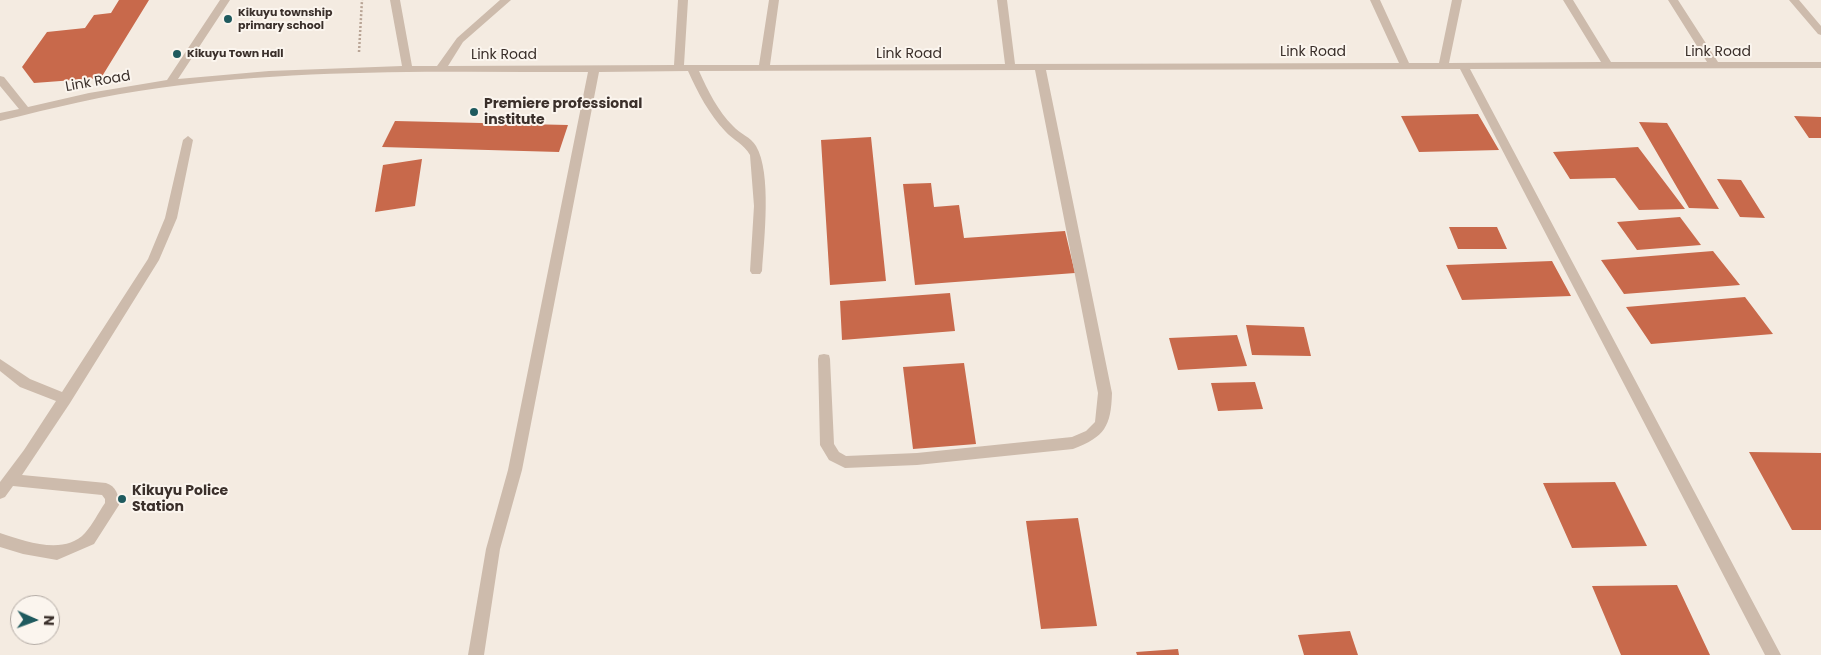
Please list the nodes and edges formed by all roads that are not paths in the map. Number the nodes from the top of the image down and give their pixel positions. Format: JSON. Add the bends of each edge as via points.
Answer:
{"nodes":[{"id":1,"x":225,"y":0,"type":"edge"},
{"id":2,"x":395,"y":0,"type":"edge"},
{"id":3,"x":506,"y":0,"type":"edge"},
{"id":4,"x":682,"y":0,"type":"edge"},
{"id":5,"x":774,"y":0,"type":"edge"},
{"id":6,"x":1002,"y":0,"type":"edge"},
{"id":7,"x":1375,"y":0,"type":"edge"},
{"id":8,"x":1457,"y":0,"type":"edge"},
{"id":9,"x":1568,"y":0,"type":"edge"},
{"id":10,"x":1672,"y":0,"type":"edge"},
{"id":11,"x":1794,"y":0,"type":"edge"},
{"id":12,"x":1821,"y":32,"type":"edge"},
{"id":13,"x":1821,"y":65,"type":"edge"},
{"id":14,"x":1405,"y":66,"type":"junction"},
{"id":15,"x":1443,"y":66,"type":"junction"},
{"id":16,"x":1463,"y":66,"type":"junction"},
{"id":17,"x":1608,"y":66,"type":"junction"},
{"id":18,"x":1715,"y":66,"type":"junction"},
{"id":19,"x":680,"y":68,"type":"junction"},
{"id":20,"x":692,"y":68,"type":"junction"},
{"id":21,"x":764,"y":68,"type":"junction"},
{"id":22,"x":1012,"y":68,"type":"junction"},
{"id":23,"x":1040,"y":68,"type":"junction"},
{"id":24,"x":408,"y":69,"type":"junction"},
{"id":25,"x":440,"y":69,"type":"junction"},
{"id":26,"x":594,"y":69,"type":"junction"},
{"id":27,"x":0,"y":79,"type":"edge"},
{"id":28,"x":170,"y":84,"type":"junction"},
{"id":29,"x":26,"y":111,"type":"junction"},
{"id":30,"x":0,"y":117,"type":"edge"},
{"id":31,"x":188,"y":140,"type":"dead end"},
{"id":32,"x":756,"y":271,"type":"dead end"},
{"id":33,"x":824,"y":360,"type":"dead end"},
{"id":34,"x":0,"y":364,"type":"edge"},
{"id":35,"x":65,"y":398,"type":"junction"},
{"id":36,"x":10,"y":480,"type":"junction"},
{"id":37,"x":0,"y":493,"type":"edge"},
{"id":38,"x":0,"y":540,"type":"edge"},
{"id":39,"x":476,"y":655,"type":"edge"},
{"id":40,"x":1772,"y":655,"type":"edge"}],
"edges":[{"from":1,"to":28,"type":"street"},
{"from":2,"to":24,"type":"street"},
{"from":3,"to":25,"type":"street","via":[[460,40]]},
{"from":4,"to":19,"type":"street"},
{"from":5,"to":21,"type":"street"},
{"from":6,"to":22,"type":"street"},
{"from":7,"to":14,"type":"street"},
{"from":8,"to":15,"type":"street"},
{"from":9,"to":17,"type":"street"},
{"from":10,"to":18,"type":"street"},
{"from":11,"to":12,"type":"street"},
{"from":13,"to":18,"type":"street","name":"Link Road"},
{"from":14,"to":15,"type":"street","name":"Link Road"},
{"from":14,"to":23,"type":"street","name":"Link Road"},
{"from":15,"to":16,"type":"street","name":"Link Road"},
{"from":16,"to":17,"type":"street","name":"Link Road"},
{"from":16,"to":40,"type":"street"},
{"from":17,"to":18,"type":"street","name":"Link Road"},
{"from":19,"to":20,"type":"street","name":"Link Road"},
{"from":19,"to":26,"type":"street","name":"Link Road"},
{"from":20,"to":21,"type":"street","name":"Link Road"},
{"from":20,"to":32,"type":"street","via":[[707,101],[730,130],[752,147],[758,173],[760,222]]},
{"from":21,"to":22,"type":"street","name":"Link Road"},
{"from":22,"to":23,"type":"street","name":"Link Road"},
{"from":23,"to":33,"type":"street","via":[[1105,393],[1105,418],[1094,435],[1073,443],[918,459],[845,462],[834,456],[827,445]]},
{"from":24,"to":25,"type":"street","name":"Link Road"},
{"from":24,"to":28,"type":"street","name":"Link Road","via":[[266,74]]},
{"from":25,"to":26,"type":"street","name":"Link Road"},
{"from":26,"to":39,"type":"street","via":[[515,470],[493,549]]},
{"from":27,"to":29,"type":"street"},
{"from":28,"to":29,"type":"street","name":"Link Road","via":[[90,95]]},
{"from":29,"to":30,"type":"street","name":"Link Road"},
{"from":31,"to":35,"type":"street","via":[[171,218],[154,260]]},
{"from":34,"to":35,"type":"street","via":[[25,383]]},
{"from":35,"to":36,"type":"street"},
{"from":36,"to":37,"type":"street"},
{"from":36,"to":38,"type":"street","via":[[106,489],[112,497],[112,505],[89,540],[57,553],[23,548]]}]}
